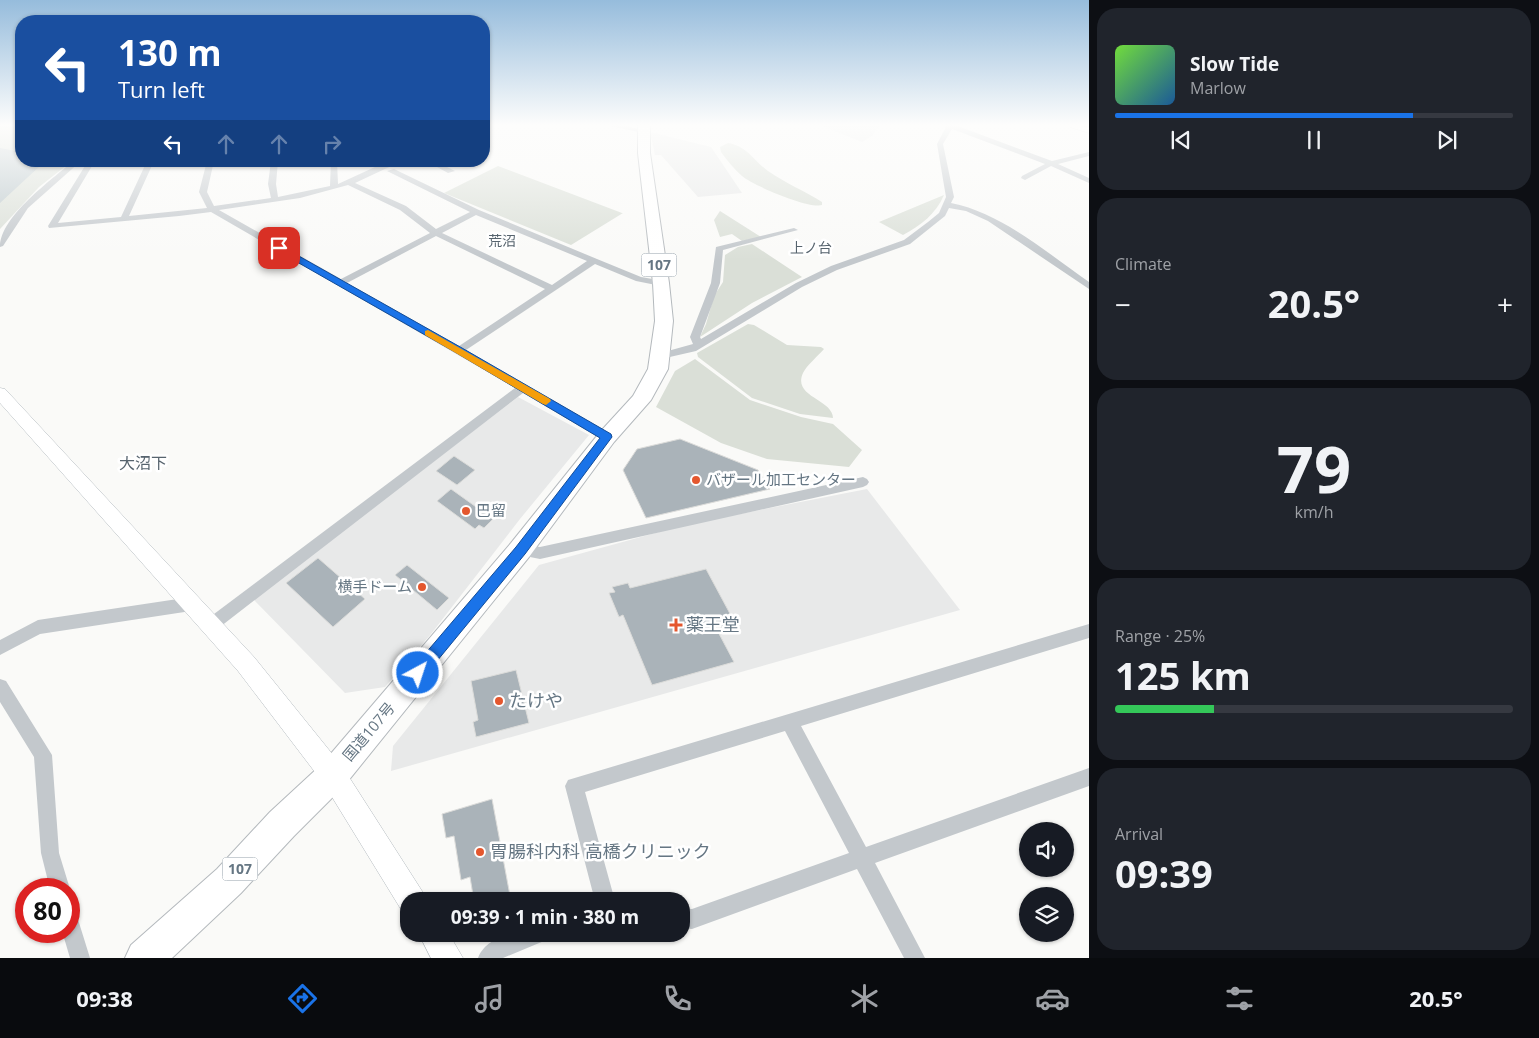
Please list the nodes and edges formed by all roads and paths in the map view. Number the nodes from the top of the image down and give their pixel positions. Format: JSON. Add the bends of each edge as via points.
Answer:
{"nodes":[{"id":1,"x":68,"y":170,"type":"edge"},
{"id":2,"x":87,"y":170,"type":"edge"},
{"id":3,"x":147,"y":170,"type":"edge"},
{"id":4,"x":210,"y":170,"type":"edge"},
{"id":5,"x":274,"y":170,"type":"edge"},
{"id":6,"x":334,"y":170,"type":"edge"},
{"id":7,"x":377,"y":170,"type":"edge"},
{"id":8,"x":448,"y":170,"type":"edge"},
{"id":9,"x":646,"y":170,"type":"edge"},
{"id":10,"x":945,"y":170,"type":"edge"},
{"id":11,"x":1040,"y":170,"type":"edge"},
{"id":12,"x":1062,"y":170,"type":"edge"},
{"id":13,"x":391,"y":171,"type":"dead end"},
{"id":14,"x":451,"y":171,"type":"dead end"},
{"id":15,"x":1025,"y":178,"type":"dead end"},
{"id":16,"x":1089,"y":182,"type":"edge"},
{"id":17,"x":349,"y":183,"type":"junction"},
{"id":18,"x":334,"y":188,"type":"junction"},
{"id":19,"x":274,"y":200,"type":"junction"},
{"id":20,"x":947,"y":205,"type":"junction"},
{"id":21,"x":211,"y":208,"type":"junction"},
{"id":22,"x":476,"y":212,"type":"junction"},
{"id":23,"x":124,"y":219,"type":"junction"},
{"id":24,"x":794,"y":230,"type":"dead end"},
{"id":25,"x":436,"y":233,"type":"junction"},
{"id":26,"x":0,"y":244,"type":"edge"},
{"id":27,"x":594,"y":261,"type":"junction"},
{"id":28,"x":340,"y":283,"type":"junction"},
{"id":29,"x":661,"y":283,"type":"junction"},
{"id":30,"x":1089,"y":286,"type":"edge"},
{"id":31,"x":552,"y":288,"type":"junction"},
{"id":32,"x":698,"y":345,"type":"junction"},
{"id":33,"x":459,"y":350,"type":"junction"},
{"id":34,"x":660,"y":356,"type":"junction"},
{"id":35,"x":523,"y":388,"type":"junction"},
{"id":36,"x":0,"y":393,"type":"edge"},
{"id":37,"x":607,"y":437,"type":"junction"},
{"id":38,"x":862,"y":482,"type":"dead end"},
{"id":39,"x":520,"y":550,"type":"junction"},
{"id":40,"x":191,"y":604,"type":"junction"},
{"id":41,"x":211,"y":625,"type":"junction"},
{"id":42,"x":1087,"y":634,"type":"edge"},
{"id":43,"x":0,"y":648,"type":"edge"},
{"id":44,"x":0,"y":687,"type":"edge"},
{"id":45,"x":789,"y":721,"type":"junction"},
{"id":46,"x":333,"y":775,"type":"junction"},
{"id":47,"x":1089,"y":777,"type":"edge"},
{"id":48,"x":862,"y":858,"type":"junction"},
{"id":49,"x":57,"y":878,"type":"edge"},
{"id":50,"x":406,"y":892,"type":"edge"},
{"id":51,"x":603,"y":892,"type":"edge"},
{"id":52,"x":690,"y":918,"type":"edge"},
{"id":53,"x":438,"y":942,"type":"edge"},
{"id":54,"x":515,"y":942,"type":"edge"},
{"id":55,"x":76,"y":943,"type":"edge"},
{"id":56,"x":80,"y":958,"type":"edge"},
{"id":57,"x":144,"y":958,"type":"edge"},
{"id":58,"x":448,"y":958,"type":"edge"},
{"id":59,"x":488,"y":958,"type":"edge"},
{"id":60,"x":915,"y":958,"type":"edge"}],
"edges":[{"from":1,"to":26,"type":"street","via":[[25,206]]},
{"from":2,"to":23,"type":"street","via":[[52,226]]},
{"from":3,"to":23,"type":"street"},
{"from":4,"to":21,"type":"street","via":[[204,192]]},
{"from":5,"to":19,"type":"street"},
{"from":6,"to":18,"type":"street"},
{"from":7,"to":17,"type":"street"},
{"from":8,"to":14,"type":"street"},
{"from":9,"to":29,"type":"highway","name":"国道107号","number":"107"},
{"from":10,"to":20,"type":"street","via":[[950,197]]},
{"from":11,"to":15,"type":"street"},
{"from":12,"to":16,"type":"street"},
{"from":13,"to":22,"type":"street"},
{"from":17,"to":18,"type":"street"},
{"from":17,"to":25,"type":"street","via":[[403,208]]},
{"from":18,"to":19,"type":"street"},
{"from":19,"to":21,"type":"street"},
{"from":20,"to":30,"type":"street","via":[[968,209],[991,219]]},
{"from":20,"to":32,"type":"street","via":[[931,224],[907,242],[834,268],[799,285]]},
{"from":21,"to":23,"type":"street"},
{"from":21,"to":28,"type":"street"},
{"from":22,"to":25,"type":"street"},
{"from":22,"to":27,"type":"street"},
{"from":24,"to":32,"type":"street","via":[[719,249],[720,265],[695,337]]},
{"from":25,"to":28,"type":"street"},
{"from":25,"to":31,"type":"street"},
{"from":27,"to":29,"type":"street","via":[[639,279]]},
{"from":27,"to":31,"type":"street"},
{"from":28,"to":33,"type":"street"},
{"from":29,"to":34,"type":"highway","name":"国道107号","number":"107","via":[[664,321]]},
{"from":31,"to":33,"type":"street"},
{"from":32,"to":34,"type":"street"},
{"from":33,"to":35,"type":"street"},
{"from":34,"to":37,"type":"highway","name":"国道107号","number":"107","via":[[658,369],[641,400]]},
{"from":35,"to":37,"type":"street"},
{"from":35,"to":41,"type":"street"},
{"from":36,"to":40,"type":"street"},
{"from":37,"to":39,"type":"highway","name":"国道107号","number":"107"},
{"from":38,"to":39,"type":"street","via":[[540,553]]},
{"from":39,"to":46,"type":"highway","name":"国道107号","number":"107"},
{"from":40,"to":41,"type":"street"},
{"from":40,"to":43,"type":"street","via":[[38,627]]},
{"from":41,"to":46,"type":"street","via":[[246,664]]},
{"from":42,"to":45,"type":"street"},
{"from":44,"to":49,"type":"street","via":[[43,755],[50,853]]},
{"from":45,"to":48,"type":"street"},
{"from":45,"to":51,"type":"street","via":[[574,786]]},
{"from":46,"to":50,"type":"street"},
{"from":46,"to":57,"type":"highway","name":"国道107号","number":"107","via":[[229,880]]},
{"from":47,"to":48,"type":"street"},
{"from":48,"to":52,"type":"street"},
{"from":48,"to":60,"type":"street"},
{"from":53,"to":58,"type":"street"},
{"from":54,"to":59,"type":"street","via":[[496,949]]},
{"from":55,"to":56,"type":"street"}]}
